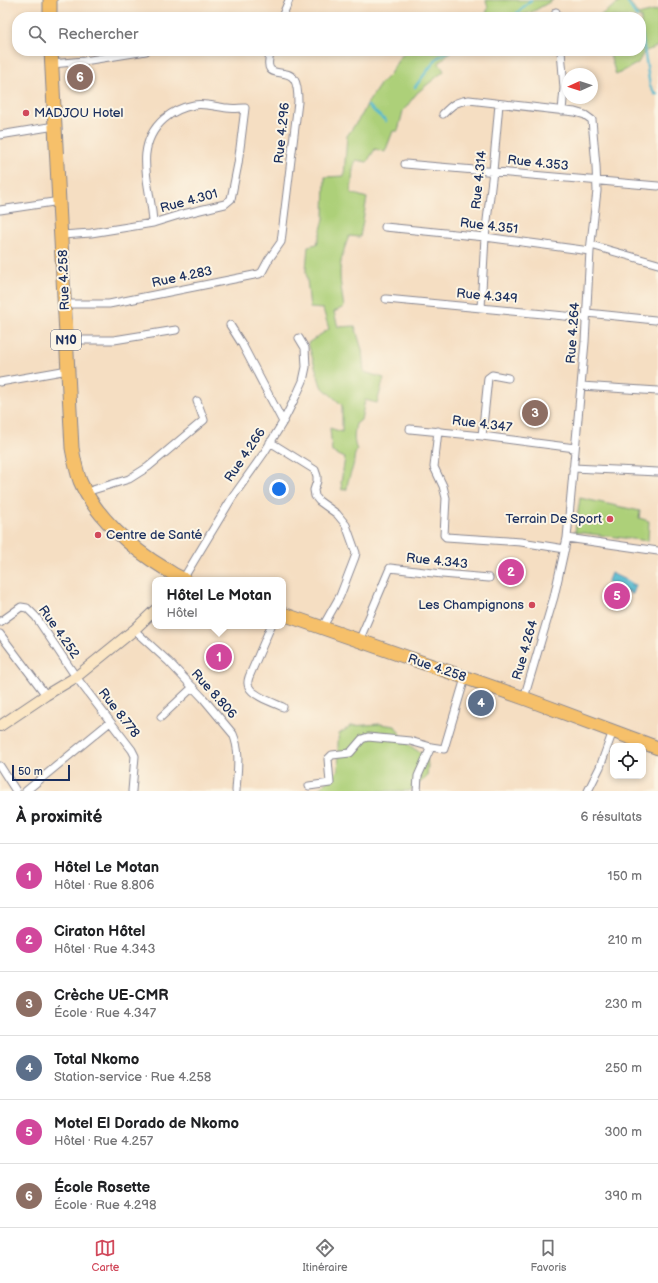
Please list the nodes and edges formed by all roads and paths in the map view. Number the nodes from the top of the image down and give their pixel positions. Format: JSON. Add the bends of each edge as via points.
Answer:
{"nodes":[{"id":1,"x":50,"y":0,"type":"edge"},
{"id":2,"x":288,"y":0,"type":"edge"},
{"id":3,"x":50,"y":12,"type":"edge"},
{"id":4,"x":284,"y":12,"type":"edge"},
{"id":5,"x":51,"y":56,"type":"edge"},
{"id":6,"x":115,"y":56,"type":"edge"},
{"id":7,"x":269,"y":56,"type":"edge"},
{"id":8,"x":561,"y":56,"type":"edge"},
{"id":9,"x":52,"y":64,"type":"junction"},
{"id":10,"x":499,"y":104,"type":"junction"},
{"id":11,"x":562,"y":111,"type":"junction"},
{"id":12,"x":443,"y":114,"type":"dead end"},
{"id":13,"x":55,"y":126,"type":"junction"},
{"id":14,"x":0,"y":135,"type":"edge"},
{"id":15,"x":405,"y":164,"type":"dead end"},
{"id":16,"x":493,"y":171,"type":"junction"},
{"id":17,"x":597,"y":181,"type":"junction"},
{"id":18,"x":658,"y":186,"type":"edge"},
{"id":19,"x":60,"y":201,"type":"junction"},
{"id":20,"x":0,"y":210,"type":"edge"},
{"id":21,"x":153,"y":223,"type":"junction"},
{"id":22,"x":384,"y":227,"type":"dead end"},
{"id":23,"x":62,"y":235,"type":"junction"},
{"id":24,"x":282,"y":235,"type":"joint"},
{"id":25,"x":485,"y":237,"type":"junction"},
{"id":26,"x":590,"y":248,"type":"junction"},
{"id":27,"x":658,"y":264,"type":"edge"},
{"id":28,"x":386,"y":299,"type":"dead end"},
{"id":29,"x":64,"y":304,"type":"junction"},
{"id":30,"x":481,"y":308,"type":"junction"},
{"id":31,"x":586,"y":315,"type":"junction"},
{"id":32,"x":655,"y":320,"type":"dead end"},
{"id":33,"x":230,"y":325,"type":"dead end"},
{"id":34,"x":176,"y":330,"type":"dead end"},
{"id":35,"x":299,"y":338,"type":"dead end"},
{"id":36,"x":66,"y":340,"type":"junction"},
{"id":37,"x":68,"y":370,"type":"junction"},
{"id":38,"x":508,"y":378,"type":"dead end"},
{"id":39,"x":0,"y":382,"type":"edge"},
{"id":40,"x":581,"y":386,"type":"junction"},
{"id":41,"x":658,"y":391,"type":"edge"},
{"id":42,"x":197,"y":401,"type":"dead end"},
{"id":43,"x":283,"y":422,"type":"junction"},
{"id":44,"x":410,"y":429,"type":"dead end"},
{"id":45,"x":438,"y":431,"type":"junction"},
{"id":46,"x":482,"y":436,"type":"junction"},
{"id":47,"x":270,"y":442,"type":"junction"},
{"id":48,"x":575,"y":448,"type":"junction"},
{"id":49,"x":573,"y":468,"type":"junction"},
{"id":50,"x":658,"y":472,"type":"edge"},
{"id":51,"x":86,"y":492,"type":"junction"},
{"id":52,"x":567,"y":538,"type":"junction"},
{"id":53,"x":565,"y":550,"type":"junction"},
{"id":54,"x":658,"y":551,"type":"edge"},
{"id":55,"x":158,"y":565,"type":"junction"},
{"id":56,"x":167,"y":577,"type":"edge"},
{"id":57,"x":178,"y":577,"type":"edge"},
{"id":58,"x":185,"y":577,"type":"edge"},
{"id":59,"x":489,"y":578,"type":"dead end"},
{"id":60,"x":152,"y":613,"type":"edge"},
{"id":61,"x":286,"y":615,"type":"edge"},
{"id":62,"x":0,"y":622,"type":"edge"},
{"id":63,"x":322,"y":628,"type":"junction"},
{"id":64,"x":270,"y":629,"type":"edge"},
{"id":65,"x":134,"y":630,"type":"junction"},
{"id":66,"x":0,"y":634,"type":"edge"},
{"id":67,"x":359,"y":641,"type":"junction"},
{"id":68,"x":76,"y":677,"type":"junction"},
{"id":69,"x":465,"y":678,"type":"junction"},
{"id":70,"x":193,"y":688,"type":"junction"},
{"id":71,"x":46,"y":695,"type":"junction"},
{"id":72,"x":524,"y":698,"type":"junction"},
{"id":73,"x":283,"y":708,"type":"dead end"},
{"id":74,"x":161,"y":717,"type":"dead end"},
{"id":75,"x":110,"y":722,"type":"junction"},
{"id":76,"x":0,"y":726,"type":"edge"},
{"id":77,"x":613,"y":731,"type":"junction"},
{"id":78,"x":431,"y":748,"type":"junction"},
{"id":79,"x":658,"y":748,"type":"edge"},
{"id":80,"x":0,"y":766,"type":"edge"},
{"id":81,"x":309,"y":786,"type":"dead end"},
{"id":82,"x":16,"y":791,"type":"edge"},
{"id":83,"x":26,"y":791,"type":"edge"},
{"id":84,"x":132,"y":791,"type":"edge"},
{"id":85,"x":236,"y":791,"type":"edge"},
{"id":86,"x":417,"y":791,"type":"edge"},
{"id":87,"x":588,"y":791,"type":"edge"}],
"edges":[{"from":1,"to":3,"type":"highway"},
{"from":2,"to":4,"type":"street"},
{"from":5,"to":9,"type":"highway","name":"Rue 4.258","number":"N10"},
{"from":6,"to":9,"type":"street"},
{"from":7,"to":24,"type":"street","name":"Rue 4.296","via":[[268,66],[274,72],[294,79],[298,102]]},
{"from":8,"to":11,"type":"street","via":[[564,88]]},
{"from":9,"to":13,"type":"highway","name":"Rue 4.258","number":"N10"},
{"from":10,"to":11,"type":"street","name":"Rue 4.264"},
{"from":10,"to":12,"type":"street","name":"Rue 4.264","via":[[459,101]]},
{"from":10,"to":16,"type":"street","name":"Rue 4.314"},
{"from":11,"to":17,"type":"street","name":"Rue 4.264","via":[[580,113],[592,120]]},
{"from":13,"to":14,"type":"street"},
{"from":13,"to":19,"type":"highway","name":"Rue 4.258","number":"N10"},
{"from":15,"to":16,"type":"street","name":"Rue 4.353"},
{"from":16,"to":17,"type":"street","name":"Rue 4.353"},
{"from":16,"to":25,"type":"street","name":"Rue 4.314"},
{"from":17,"to":18,"type":"street","name":"Rue 4.353"},
{"from":17,"to":26,"type":"street","name":"Rue 4.264"},
{"from":19,"to":20,"type":"street"},
{"from":19,"to":23,"type":"highway","name":"Rue 4.258","number":"N10"},
{"from":21,"to":21,"type":"street","name":"Rue 4.301","via":[[225,204],[231,199],[245,108],[193,105],[177,110],[152,133],[145,168]]},
{"from":21,"to":23,"type":"street","name":"Rue 4.301"},
{"from":22,"to":25,"type":"street","name":"Rue 4.351"},
{"from":23,"to":29,"type":"highway","name":"Rue 4.258","number":"N10"},
{"from":24,"to":29,"type":"street","name":"Rue 4.283","via":[[279,245],[259,274],[109,304]]},
{"from":25,"to":26,"type":"street","name":"Rue 4.351"},
{"from":25,"to":30,"type":"street","name":"Rue 4.314"},
{"from":26,"to":27,"type":"street","name":"Rue 4.351"},
{"from":26,"to":31,"type":"street","name":"Rue 4.264"},
{"from":28,"to":30,"type":"street","name":"Rue 4.349"},
{"from":29,"to":36,"type":"highway","name":"Rue 4.258","number":"N10"},
{"from":30,"to":31,"type":"street","name":"Rue 4.349"},
{"from":31,"to":32,"type":"street","name":"Rue 4.349"},
{"from":31,"to":40,"type":"street","name":"Rue 4.264"},
{"from":33,"to":43,"type":"street"},
{"from":34,"to":36,"type":"street","via":[[114,340]]},
{"from":35,"to":43,"type":"street","name":"Rue 4.266","via":[[305,348],[306,367],[303,381]]},
{"from":36,"to":37,"type":"highway","name":"Rue 4.258","number":"N10"},
{"from":37,"to":39,"type":"street"},
{"from":37,"to":51,"type":"highway","name":"Rue 4.258","number":"N10","via":[[72,448]]},
{"from":38,"to":46,"type":"street","via":[[492,375],[488,378]]},
{"from":40,"to":41,"type":"street"},
{"from":40,"to":48,"type":"street","name":"Rue 4.264"},
{"from":42,"to":51,"type":"street","via":[[204,420],[176,445],[129,479]]},
{"from":43,"to":47,"type":"street","name":"Rue 4.266"},
{"from":44,"to":45,"type":"street","name":"Rue 4.347"},
{"from":45,"to":46,"type":"street","name":"Rue 4.347"},
{"from":45,"to":53,"type":"street","via":[[434,467],[446,498],[446,537],[521,542]]},
{"from":46,"to":48,"type":"street","name":"Rue 4.347"},
{"from":47,"to":58,"type":"street","name":"Rue 4.266","via":[[232,498]]},
{"from":47,"to":63,"type":"street","via":[[315,470],[316,496],[346,525],[355,549],[355,557],[340,596]]},
{"from":48,"to":49,"type":"street","name":"Rue 4.264"},
{"from":49,"to":50,"type":"street"},
{"from":49,"to":52,"type":"street","name":"Rue 4.264"},
{"from":51,"to":55,"type":"highway","name":"Rue 4.258","number":"N10","via":[[122,538]]},
{"from":52,"to":53,"type":"street","name":"Rue 4.264"},
{"from":52,"to":54,"type":"street"},
{"from":53,"to":72,"type":"street","name":"Rue 4.264"},
{"from":55,"to":56,"type":"highway"},
{"from":55,"to":57,"type":"highway","name":"Rue 4.258","number":"N10"},
{"from":59,"to":67,"type":"street","name":"Rue 4.343","via":[[390,568]]},
{"from":60,"to":65,"type":"street"},
{"from":61,"to":63,"type":"highway","name":"Rue 4.258"},
{"from":62,"to":68,"type":"street","name":"Rue 4.252","via":[[21,608],[27,608],[48,634]]},
{"from":63,"to":67,"type":"highway","name":"Rue 4.258"},
{"from":64,"to":73,"type":"street","via":[[248,684],[252,692]]},
{"from":65,"to":68,"type":"street"},
{"from":65,"to":70,"type":"street","name":"Rue 8.806"},
{"from":66,"to":71,"type":"street"},
{"from":67,"to":69,"type":"highway","name":"Rue 4.258"},
{"from":68,"to":71,"type":"street"},
{"from":68,"to":75,"type":"street","name":"Rue 8.778"},
{"from":69,"to":72,"type":"highway","name":"Rue 4.258"},
{"from":69,"to":78,"type":"street","via":[[444,749]]},
{"from":70,"to":74,"type":"street"},
{"from":70,"to":85,"type":"street","name":"Rue 8.806","via":[[236,740]]},
{"from":71,"to":76,"type":"street"},
{"from":72,"to":77,"type":"highway","name":"Rue 4.258"},
{"from":75,"to":83,"type":"street"},
{"from":75,"to":84,"type":"street","name":"Rue 8.778","via":[[135,756]]},
{"from":77,"to":79,"type":"highway","name":"Rue 4.258"},
{"from":77,"to":87,"type":"street","via":[[600,768]]},
{"from":78,"to":81,"type":"street","via":[[410,741],[368,737],[362,739],[350,753],[332,755],[328,759],[330,783]]},
{"from":78,"to":86,"type":"street","via":[[418,776]]},
{"from":80,"to":82,"type":"street"}]}
